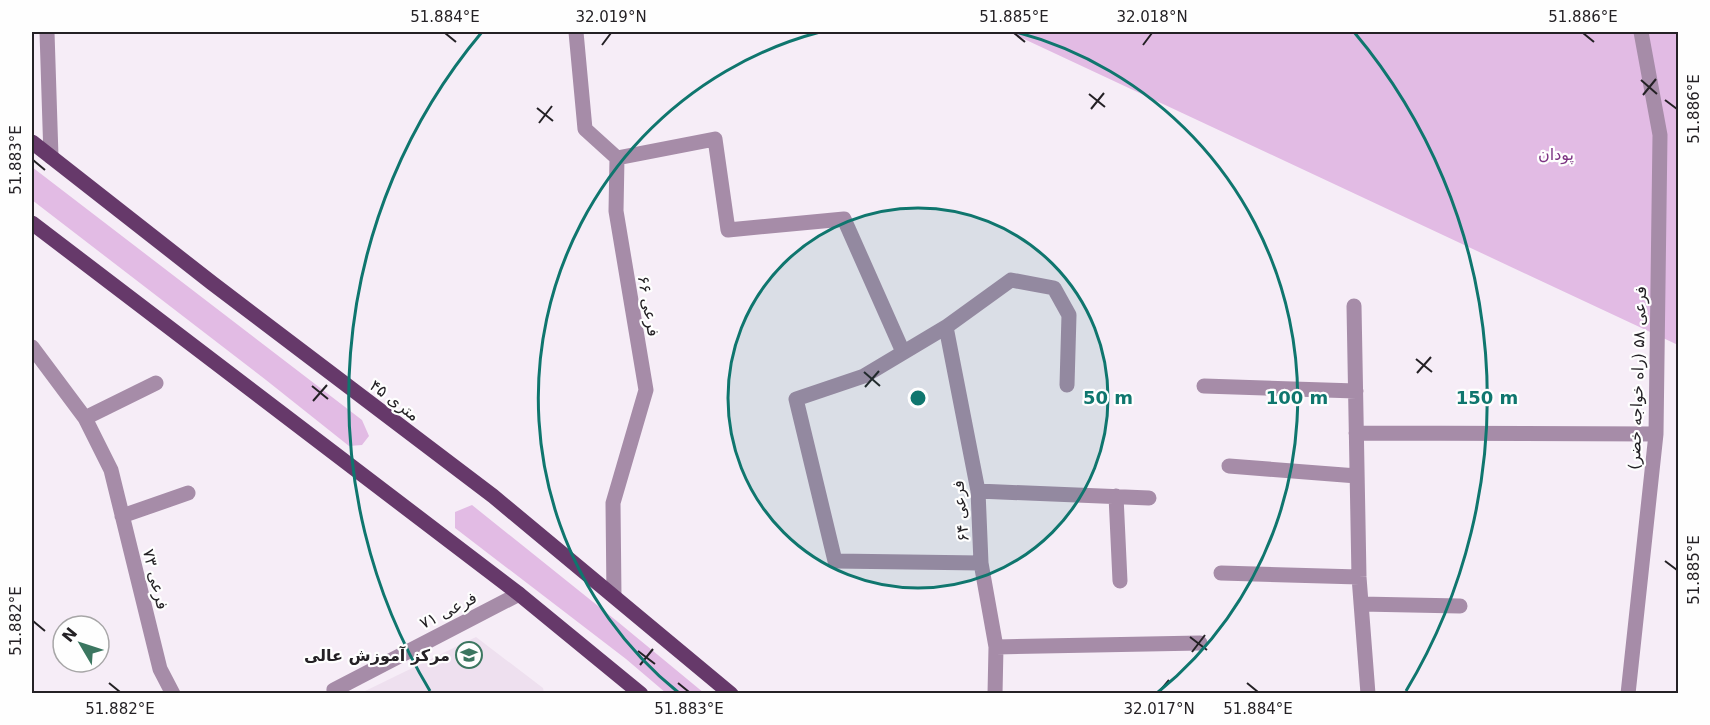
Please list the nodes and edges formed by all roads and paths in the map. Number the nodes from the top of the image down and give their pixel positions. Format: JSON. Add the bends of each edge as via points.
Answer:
{"nodes":[{"id":1,"x":47,"y":32,"type":"edge"},
{"id":2,"x":576,"y":32,"type":"edge"},
{"id":3,"x":1641,"y":32,"type":"edge"},
{"id":4,"x":32,"y":142,"type":"edge"},
{"id":5,"x":51,"y":157,"type":"junction"},
{"id":6,"x":617,"y":158,"type":"junction"},
{"id":7,"x":32,"y":223,"type":"edge"},
{"id":8,"x":1354,"y":306,"type":"dead end"},
{"id":9,"x":946,"y":327,"type":"junction"},
{"id":10,"x":32,"y":347,"type":"edge"},
{"id":11,"x":903,"y":352,"type":"junction"},
{"id":12,"x":156,"y":383,"type":"dead end"},
{"id":13,"x":1067,"y":385,"type":"dead end"},
{"id":14,"x":1204,"y":386,"type":"dead end"},
{"id":15,"x":1356,"y":392,"type":"junction"},
{"id":16,"x":85,"y":418,"type":"junction"},
{"id":17,"x":1356,"y":433,"type":"junction"},
{"id":18,"x":1656,"y":434,"type":"junction"},
{"id":19,"x":1229,"y":466,"type":"dead end"},
{"id":20,"x":1357,"y":477,"type":"junction"},
{"id":21,"x":978,"y":491,"type":"junction"},
{"id":22,"x":188,"y":493,"type":"dead end"},
{"id":23,"x":1116,"y":496,"type":"junction"},
{"id":24,"x":1149,"y":498,"type":"dead end"},
{"id":25,"x":122,"y":516,"type":"junction"},
{"id":26,"x":981,"y":563,"type":"junction"},
{"id":27,"x":1221,"y":573,"type":"dead end"},
{"id":28,"x":1359,"y":577,"type":"junction"},
{"id":29,"x":1120,"y":581,"type":"dead end"},
{"id":30,"x":519,"y":594,"type":"junction"},
{"id":31,"x":614,"y":596,"type":"junction"},
{"id":32,"x":1361,"y":604,"type":"junction"},
{"id":33,"x":1460,"y":606,"type":"dead end"},
{"id":34,"x":1200,"y":644,"type":"dead end"},
{"id":35,"x":996,"y":647,"type":"junction"},
{"id":36,"x":173,"y":693,"type":"edge"},
{"id":37,"x":335,"y":693,"type":"edge"},
{"id":38,"x":641,"y":693,"type":"edge"},
{"id":39,"x":730,"y":693,"type":"edge"},
{"id":40,"x":995,"y":693,"type":"edge"},
{"id":41,"x":1368,"y":693,"type":"edge"},
{"id":42,"x":1628,"y":693,"type":"edge"}],
"edges":[{"from":1,"to":5,"type":"street"},
{"from":2,"to":6,"type":"street","via":[[585,129]]},
{"from":3,"to":18,"type":"street","name":"فرعی ۵۸ (راه خواجه خضر)","via":[[1660,135]]},
{"from":4,"to":5,"type":"main road","name":"۴۵ متری"},
{"from":5,"to":31,"type":"main road","name":"۴۵ متری","via":[[494,496]]},
{"from":6,"to":11,"type":"street","via":[[714,139],[728,230],[844,219]]},
{"from":6,"to":31,"type":"street","name":"فرعی ۶۶","via":[[616,212],[646,390],[613,503]]},
{"from":7,"to":30,"type":"main road"},
{"from":8,"to":15,"type":"street"},
{"from":9,"to":11,"type":"street"},
{"from":9,"to":13,"type":"street","via":[[1011,280],[1054,288],[1069,315]]},
{"from":9,"to":21,"type":"street","name":"فرعی ۶۴"},
{"from":10,"to":16,"type":"street","name":"فرعی ۷۳"},
{"from":11,"to":26,"type":"street","via":[[864,376],[796,399],[835,561]]},
{"from":12,"to":16,"type":"street"},
{"from":14,"to":15,"type":"street"},
{"from":15,"to":17,"type":"street"},
{"from":16,"to":25,"type":"street","name":"فرعی ۷۳","via":[[111,470]]},
{"from":17,"to":18,"type":"street"},
{"from":17,"to":20,"type":"street"},
{"from":18,"to":42,"type":"street","name":"فرعی ۵۸ (راه خواجه خضر)"},
{"from":19,"to":20,"type":"street"},
{"from":20,"to":28,"type":"street"},
{"from":21,"to":23,"type":"street"},
{"from":21,"to":26,"type":"street","name":"فرعی ۶۴"},
{"from":22,"to":25,"type":"street"},
{"from":23,"to":24,"type":"street"},
{"from":23,"to":29,"type":"street"},
{"from":25,"to":36,"type":"street","name":"فرعی ۷۳","via":[[160,669]]},
{"from":26,"to":35,"type":"street","name":"فرعی ۶۴"},
{"from":27,"to":28,"type":"street"},
{"from":28,"to":32,"type":"street"},
{"from":30,"to":37,"type":"street","name":"فرعی ۷۱","via":[[333,690]]},
{"from":30,"to":38,"type":"main road"},
{"from":31,"to":39,"type":"main road","name":"۴۵ متری"},
{"from":32,"to":33,"type":"street"},
{"from":32,"to":41,"type":"street"},
{"from":34,"to":35,"type":"street"},
{"from":35,"to":40,"type":"street","name":"فرعی ۶۴"}]}
